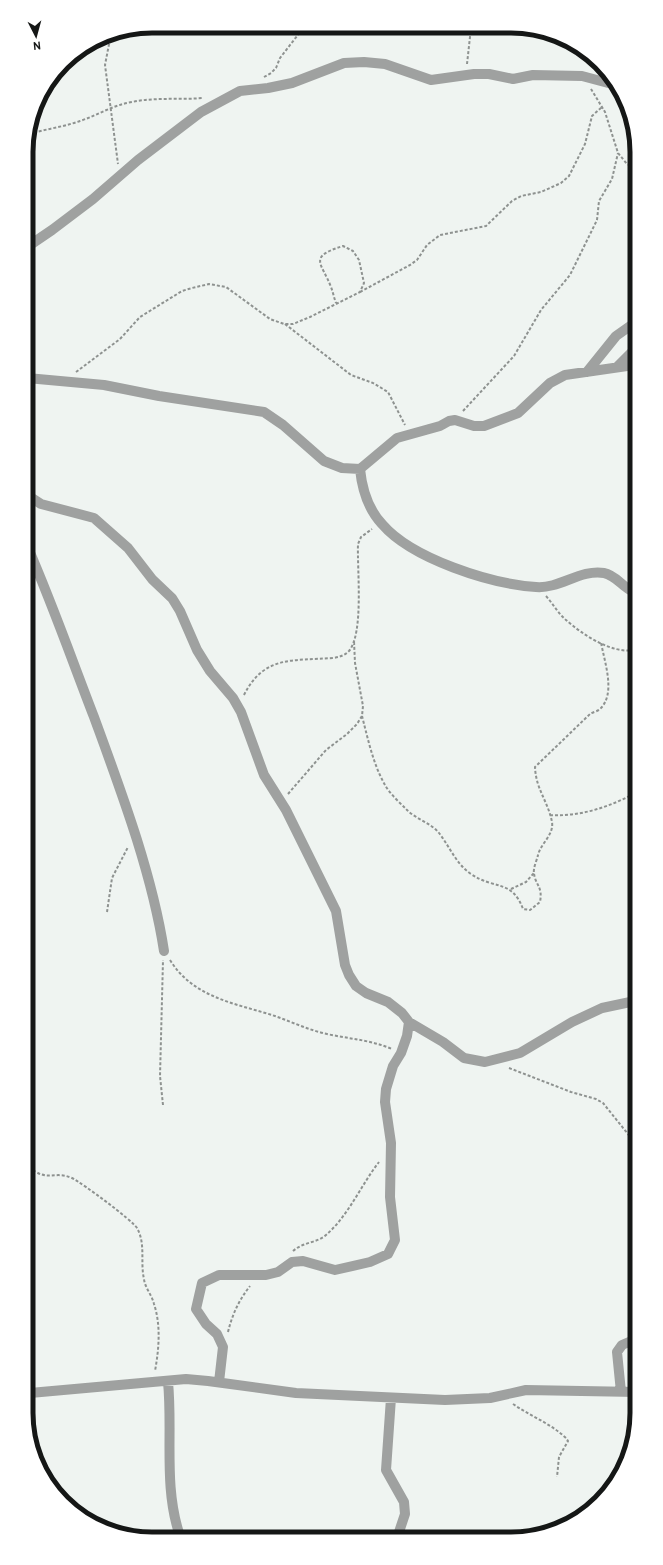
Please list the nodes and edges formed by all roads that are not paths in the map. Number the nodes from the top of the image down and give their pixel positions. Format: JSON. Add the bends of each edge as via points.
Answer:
{"nodes":[{"id":1,"x":607,"y":83,"type":"edge"},
{"id":2,"x":33,"y":243,"type":"edge"},
{"id":3,"x":630,"y":326,"type":"edge"},
{"id":4,"x":630,"y":355,"type":"edge"},
{"id":5,"x":630,"y":365,"type":"edge"},
{"id":6,"x":617,"y":367,"type":"junction"},
{"id":7,"x":587,"y":372,"type":"junction"},
{"id":8,"x":33,"y":379,"type":"edge"},
{"id":9,"x":360,"y":469,"type":"junction"},
{"id":10,"x":33,"y":499,"type":"edge"},
{"id":11,"x":33,"y":560,"type":"edge"},
{"id":12,"x":630,"y":590,"type":"edge"},
{"id":13,"x":164,"y":951,"type":"road end"},
{"id":14,"x":630,"y":1002,"type":"edge"},
{"id":15,"x":409,"y":1022,"type":"junction"},
{"id":16,"x":630,"y":1342,"type":"edge"},
{"id":17,"x":168,"y":1382,"type":"junction"},
{"id":18,"x":219,"y":1382,"type":"junction"},
{"id":19,"x":621,"y":1392,"type":"junction"},
{"id":20,"x":630,"y":1392,"type":"edge"},
{"id":21,"x":33,"y":1393,"type":"edge"},
{"id":22,"x":392,"y":1398,"type":"junction"},
{"id":23,"x":179,"y":1532,"type":"edge"},
{"id":24,"x":399,"y":1532,"type":"edge"}],
"edges":[{"from":1,"to":2,"type":"street","via":[[582,76],[533,75],[513,79],[490,74],[431,80],[385,64],[364,62],[344,63],[292,83],[240,91],[201,112]]},
{"from":3,"to":7,"type":"street","via":[[616,336]]},
{"from":4,"to":6,"type":"street"},
{"from":5,"to":6,"type":"street"},
{"from":6,"to":7,"type":"street"},
{"from":7,"to":9,"type":"street","via":[[564,375],[550,383],[518,413],[499,421],[474,426],[455,420],[397,438]]},
{"from":8,"to":9,"type":"street","via":[[104,385],[264,412],[324,461],[342,468]]},
{"from":9,"to":12,"type":"street","via":[[364,492],[382,525],[416,551],[433,560],[500,581],[536,587],[551,586],[586,574],[610,574]]},
{"from":10,"to":15,"type":"street","via":[[41,504],[94,518],[128,548],[152,579],[172,598],[203,660],[241,712],[264,775],[282,803],[336,911],[349,975],[356,986],[388,1002],[402,1012]]},
{"from":11,"to":13,"type":"street","via":[[110,761],[156,908]]},
{"from":14,"to":15,"type":"street","via":[[602,1008],[572,1022],[520,1053],[485,1062],[464,1058]]},
{"from":15,"to":18,"type":"street","via":[[407,1036],[386,1089],[385,1102],[391,1150],[390,1197],[395,1240],[388,1254],[370,1262],[335,1270],[303,1260],[292,1262],[278,1272],[266,1275],[219,1275],[202,1283],[196,1309],[217,1334],[223,1347]]},
{"from":16,"to":19,"type":"street","via":[[622,1345],[617,1352]]},
{"from":17,"to":18,"type":"street","via":[[186,1379]]},
{"from":17,"to":21,"type":"street"},
{"from":17,"to":23,"type":"street","via":[[171,1407],[171,1478]]},
{"from":18,"to":22,"type":"street","via":[[296,1393]]},
{"from":19,"to":20,"type":"street"},
{"from":19,"to":22,"type":"street","via":[[526,1390],[481,1399]]},
{"from":22,"to":24,"type":"street","via":[[386,1470],[404,1502],[405,1514]]}]}
